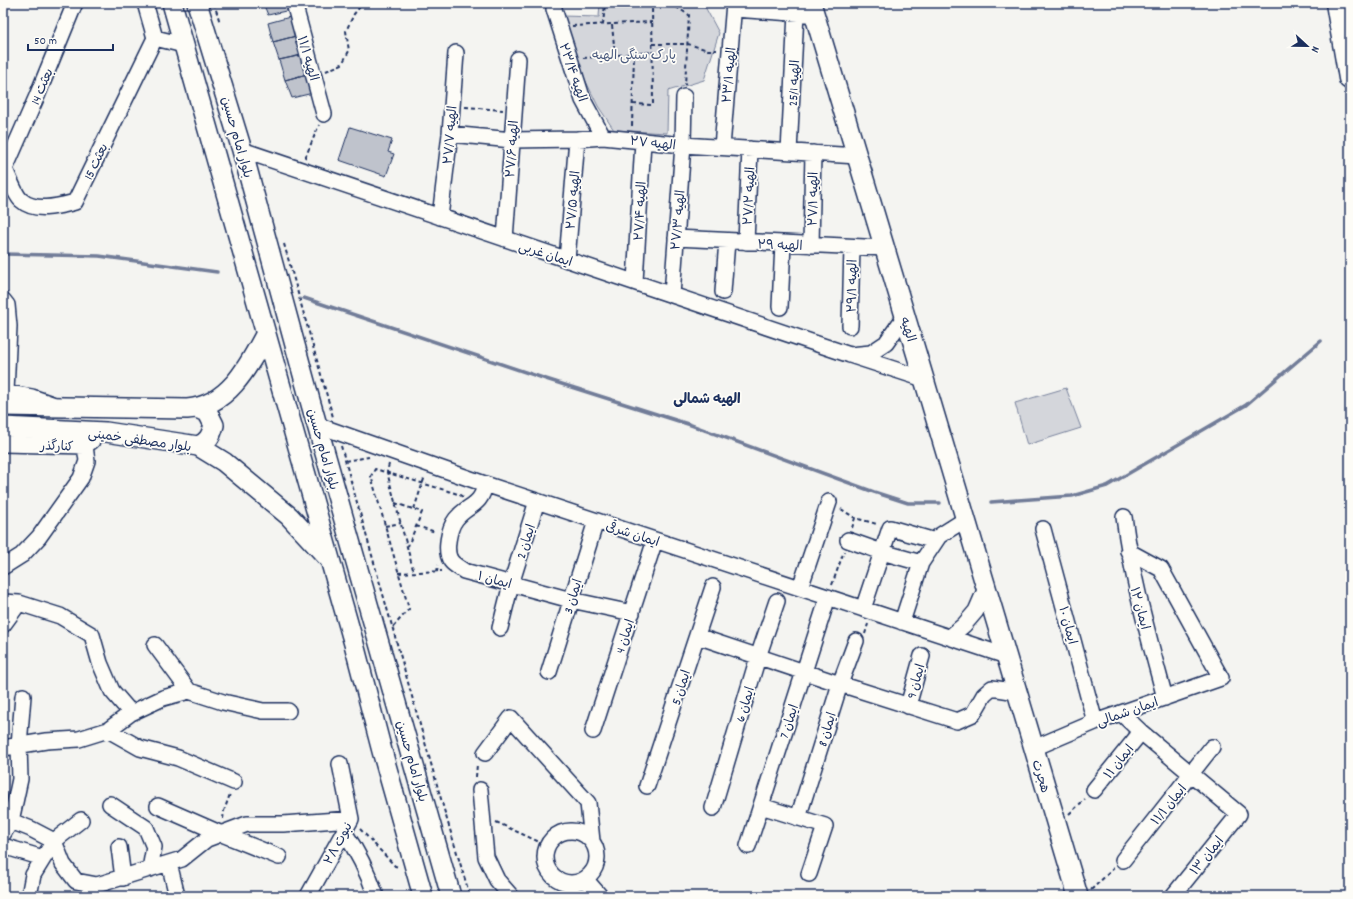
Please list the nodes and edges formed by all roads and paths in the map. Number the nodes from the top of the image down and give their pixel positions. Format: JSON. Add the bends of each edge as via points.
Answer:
{"nodes":[{"id":1,"x":75,"y":3,"type":"edge"},
{"id":2,"x":145,"y":3,"type":"edge"},
{"id":3,"x":172,"y":3,"type":"edge"},
{"id":4,"x":197,"y":3,"type":"edge"},
{"id":5,"x":214,"y":3,"type":"edge"},
{"id":6,"x":294,"y":3,"type":"edge"},
{"id":7,"x":363,"y":3,"type":"edge"},
{"id":8,"x":554,"y":3,"type":"edge"},
{"id":9,"x":605,"y":3,"type":"edge"},
{"id":10,"x":670,"y":3,"type":"edge"},
{"id":11,"x":1337,"y":3,"type":"edge"},
{"id":12,"x":652,"y":4,"type":"edge"},
{"id":13,"x":734,"y":6,"type":"edge"},
{"id":14,"x":807,"y":10,"type":"edge"},
{"id":15,"x":652,"y":22,"type":"junction"},
{"id":16,"x":612,"y":24,"type":"junction"},
{"id":17,"x":604,"y":25,"type":"junction"},
{"id":18,"x":221,"y":26,"type":"dead end"},
{"id":19,"x":559,"y":27,"type":"junction"},
{"id":20,"x":154,"y":38,"type":"junction"},
{"id":21,"x":652,"y":44,"type":"junction"},
{"id":22,"x":688,"y":44,"type":"junction"},
{"id":23,"x":184,"y":45,"type":"junction"},
{"id":24,"x":730,"y":50,"type":"junction"},
{"id":25,"x":652,"y":52,"type":"junction"},
{"id":26,"x":456,"y":53,"type":"dead end"},
{"id":27,"x":634,"y":54,"type":"junction"},
{"id":28,"x":615,"y":55,"type":"junction"},
{"id":29,"x":518,"y":59,"type":"dead end"},
{"id":30,"x":569,"y":59,"type":"junction"},
{"id":31,"x":314,"y":77,"type":"junction"},
{"id":32,"x":1350,"y":78,"type":"edge"},
{"id":33,"x":684,"y":97,"type":"joint"},
{"id":34,"x":633,"y":104,"type":"junction"},
{"id":35,"x":452,"y":106,"type":"junction"},
{"id":36,"x":514,"y":110,"type":"junction"},
{"id":37,"x":324,"y":114,"type":"joint"},
{"id":38,"x":632,"y":128,"type":"dead end"},
{"id":39,"x":450,"y":134,"type":"junction"},
{"id":40,"x":603,"y":137,"type":"junction"},
{"id":41,"x":512,"y":140,"type":"junction"},
{"id":42,"x":577,"y":140,"type":"junction"},
{"id":43,"x":642,"y":141,"type":"junction"},
{"id":44,"x":684,"y":145,"type":"junction"},
{"id":45,"x":722,"y":147,"type":"junction"},
{"id":46,"x":750,"y":149,"type":"junction"},
{"id":47,"x":242,"y":150,"type":"junction"},
{"id":48,"x":789,"y":152,"type":"junction"},
{"id":49,"x":813,"y":154,"type":"junction"},
{"id":50,"x":857,"y":156,"type":"junction"},
{"id":51,"x":4,"y":167,"type":"edge"},
{"id":52,"x":299,"y":170,"type":"junction"},
{"id":53,"x":440,"y":217,"type":"junction"},
{"id":54,"x":676,"y":238,"type":"junction"},
{"id":55,"x":505,"y":239,"type":"junction"},
{"id":56,"x":727,"y":241,"type":"junction"},
{"id":57,"x":746,"y":242,"type":"junction"},
{"id":58,"x":284,"y":244,"type":"dead end"},
{"id":59,"x":783,"y":244,"type":"junction"},
{"id":60,"x":811,"y":245,"type":"junction"},
{"id":61,"x":852,"y":247,"type":"junction"},
{"id":62,"x":885,"y":248,"type":"junction"},
{"id":63,"x":567,"y":260,"type":"junction"},
{"id":64,"x":635,"y":282,"type":"junction"},
{"id":65,"x":723,"y":292,"type":"dead end"},
{"id":66,"x":672,"y":295,"type":"junction"},
{"id":67,"x":3,"y":300,"type":"edge"},
{"id":68,"x":780,"y":307,"type":"dead end"},
{"id":69,"x":905,"y":316,"type":"junction"},
{"id":70,"x":850,"y":326,"type":"dead end"},
{"id":71,"x":266,"y":335,"type":"junction"},
{"id":72,"x":850,"y":355,"type":"junction"},
{"id":73,"x":924,"y":379,"type":"junction"},
{"id":74,"x":4,"y":397,"type":"edge"},
{"id":75,"x":197,"y":408,"type":"junction"},
{"id":76,"x":317,"y":425,"type":"junction"},
{"id":77,"x":3,"y":427,"type":"edge"},
{"id":78,"x":106,"y":432,"type":"junction"},
{"id":79,"x":337,"y":432,"type":"junction"},
{"id":80,"x":3,"y":444,"type":"edge"},
{"id":81,"x":85,"y":446,"type":"junction"},
{"id":82,"x":198,"y":446,"type":"junction"},
{"id":83,"x":392,"y":451,"type":"junction"},
{"id":84,"x":372,"y":457,"type":"dead end"},
{"id":85,"x":345,"y":461,"type":"junction"},
{"id":86,"x":430,"y":464,"type":"junction"},
{"id":87,"x":387,"y":472,"type":"junction"},
{"id":88,"x":423,"y":484,"type":"junction"},
{"id":89,"x":485,"y":484,"type":"junction"},
{"id":90,"x":468,"y":500,"type":"dead end"},
{"id":91,"x":537,"y":501,"type":"junction"},
{"id":92,"x":829,"y":502,"type":"joint"},
{"id":93,"x":395,"y":503,"type":"junction"},
{"id":94,"x":414,"y":509,"type":"junction"},
{"id":95,"x":1124,"y":517,"type":"dead end"},
{"id":96,"x":855,"y":518,"type":"dead end"},
{"id":97,"x":966,"y":519,"type":"junction"},
{"id":98,"x":596,"y":521,"type":"junction"},
{"id":99,"x":401,"y":523,"type":"junction"},
{"id":100,"x":385,"y":526,"type":"junction"},
{"id":101,"x":416,"y":526,"type":"junction"},
{"id":102,"x":1043,"y":529,"type":"dead end"},
{"id":103,"x":442,"y":533,"type":"dead end"},
{"id":104,"x":655,"y":540,"type":"junction"},
{"id":105,"x":848,"y":540,"type":"dead end"},
{"id":106,"x":935,"y":541,"type":"junction"},
{"id":107,"x":407,"y":547,"type":"junction"},
{"id":108,"x":1128,"y":551,"type":"junction"},
{"id":109,"x":882,"y":552,"type":"junction"},
{"id":110,"x":438,"y":560,"type":"dead end"},
{"id":111,"x":330,"y":561,"type":"junction"},
{"id":112,"x":921,"y":563,"type":"junction"},
{"id":113,"x":3,"y":566,"type":"edge"},
{"id":114,"x":464,"y":571,"type":"junction"},
{"id":115,"x":437,"y":572,"type":"junction"},
{"id":116,"x":398,"y":573,"type":"junction"},
{"id":117,"x":414,"y":573,"type":"junction"},
{"id":118,"x":512,"y":584,"type":"junction"},
{"id":119,"x":713,"y":587,"type":"dead end"},
{"id":120,"x":800,"y":588,"type":"junction"},
{"id":121,"x":986,"y":588,"type":"junction"},
{"id":122,"x":828,"y":597,"type":"junction"},
{"id":123,"x":571,"y":600,"type":"junction"},
{"id":124,"x":777,"y":601,"type":"dead end"},
{"id":125,"x":3,"y":602,"type":"edge"},
{"id":126,"x":19,"y":604,"type":"junction"},
{"id":127,"x":868,"y":610,"type":"junction"},
{"id":128,"x":632,"y":613,"type":"junction"},
{"id":129,"x":902,"y":622,"type":"junction"},
{"id":130,"x":3,"y":625,"type":"edge"},
{"id":131,"x":393,"y":627,"type":"junction"},
{"id":132,"x":500,"y":628,"type":"dead end"},
{"id":133,"x":697,"y":636,"type":"junction"},
{"id":134,"x":950,"y":638,"type":"junction"},
{"id":135,"x":856,"y":641,"type":"joint"},
{"id":136,"x":155,"y":645,"type":"dead end"},
{"id":137,"x":922,"y":656,"type":"dead end"},
{"id":138,"x":1006,"y":656,"type":"junction"},
{"id":139,"x":758,"y":657,"type":"junction"},
{"id":140,"x":549,"y":672,"type":"dead end"},
{"id":141,"x":803,"y":672,"type":"junction"},
{"id":142,"x":840,"y":684,"type":"junction"},
{"id":143,"x":189,"y":691,"type":"junction"},
{"id":144,"x":1017,"y":692,"type":"junction"},
{"id":145,"x":23,"y":696,"type":"dead end"},
{"id":146,"x":1165,"y":698,"type":"junction"},
{"id":147,"x":908,"y":706,"type":"junction"},
{"id":148,"x":288,"y":711,"type":"dead end"},
{"id":149,"x":131,"y":713,"type":"junction"},
{"id":150,"x":1121,"y":713,"type":"junction"},
{"id":151,"x":1095,"y":722,"type":"junction"},
{"id":152,"x":108,"y":730,"type":"junction"},
{"id":153,"x":593,"y":731,"type":"dead end"},
{"id":154,"x":1141,"y":732,"type":"junction"},
{"id":155,"x":19,"y":745,"type":"junction"},
{"id":156,"x":1212,"y":747,"type":"dead end"},
{"id":157,"x":3,"y":748,"type":"edge"},
{"id":158,"x":1034,"y":748,"type":"junction"},
{"id":159,"x":486,"y":753,"type":"joint"},
{"id":160,"x":340,"y":764,"type":"dead end"},
{"id":161,"x":1191,"y":774,"type":"junction"},
{"id":162,"x":234,"y":782,"type":"joint"},
{"id":163,"x":648,"y":786,"type":"dead end"},
{"id":164,"x":480,"y":790,"type":"joint"},
{"id":165,"x":1094,"y":790,"type":"joint"},
{"id":166,"x":110,"y":804,"type":"dead end"},
{"id":167,"x":158,"y":806,"type":"dead end"},
{"id":168,"x":760,"y":806,"type":"junction"},
{"id":169,"x":712,"y":808,"type":"dead end"},
{"id":170,"x":482,"y":816,"type":"junction"},
{"id":171,"x":798,"y":818,"type":"junction"},
{"id":172,"x":81,"y":820,"type":"dead end"},
{"id":173,"x":11,"y":821,"type":"junction"},
{"id":174,"x":348,"y":826,"type":"junction"},
{"id":175,"x":1057,"y":826,"type":"junction"},
{"id":176,"x":3,"y":834,"type":"edge"},
{"id":177,"x":222,"y":834,"type":"junction"},
{"id":178,"x":54,"y":840,"type":"junction"},
{"id":179,"x":592,"y":841,"type":"junction"},
{"id":180,"x":3,"y":846,"type":"edge"},
{"id":181,"x":548,"y":846,"type":"junction"},
{"id":182,"x":748,"y":846,"type":"dead end"},
{"id":183,"x":119,"y":847,"type":"dead end"},
{"id":184,"x":279,"y":857,"type":"dead end"},
{"id":185,"x":43,"y":858,"type":"junction"},
{"id":186,"x":1123,"y":860,"type":"joint"},
{"id":187,"x":169,"y":863,"type":"junction"},
{"id":188,"x":150,"y":869,"type":"junction"},
{"id":189,"x":404,"y":869,"type":"dead end"},
{"id":190,"x":809,"y":874,"type":"dead end"},
{"id":191,"x":123,"y":878,"type":"junction"},
{"id":192,"x":586,"y":880,"type":"junction"},
{"id":193,"x":96,"y":890,"type":"edge"},
{"id":194,"x":1084,"y":893,"type":"edge"},
{"id":195,"x":596,"y":894,"type":"edge"},
{"id":196,"x":29,"y":896,"type":"edge"},
{"id":197,"x":177,"y":896,"type":"edge"},
{"id":198,"x":308,"y":896,"type":"edge"},
{"id":199,"x":376,"y":896,"type":"edge"},
{"id":200,"x":423,"y":896,"type":"edge"},
{"id":201,"x":451,"y":896,"type":"edge"},
{"id":202,"x":470,"y":896,"type":"edge"},
{"id":203,"x":511,"y":896,"type":"edge"},
{"id":204,"x":1173,"y":896,"type":"edge"}],
"edges":[{"from":1,"to":51,"type":"street","name":"بعثت 14","via":[[37,96]]},
{"from":2,"to":20,"type":"street"},
{"from":3,"to":23,"type":"main road","name":"بلوار امام حسین"},
{"from":4,"to":47,"type":"main road","name":"بلوار امام حسین"},
{"from":5,"to":18,"type":"path"},
{"from":6,"to":31,"type":"street","name":"الهیه ۱۱/۱"},
{"from":7,"to":31,"type":"path","via":[[354,14],[346,32],[349,51],[342,64]]},
{"from":8,"to":19,"type":"street","name":"الهیه ۲۳/۴"},
{"from":9,"to":17,"type":"path"},
{"from":10,"to":12,"type":"path"},
{"from":10,"to":22,"type":"path","via":[[689,15]]},
{"from":11,"to":32,"type":"highway"},
{"from":12,"to":15,"type":"path"},
{"from":13,"to":14,"type":"street"},
{"from":13,"to":24,"type":"street","name":"الهیه ۲۳/۱"},
{"from":14,"to":48,"type":"street","name":"الهیه 25/1"},
{"from":14,"to":50,"type":"main road","name":"الهیه"},
{"from":15,"to":16,"type":"path"},
{"from":15,"to":21,"type":"path"},
{"from":16,"to":17,"type":"path"},
{"from":16,"to":28,"type":"path"},
{"from":17,"to":19,"type":"path"},
{"from":19,"to":30,"type":"street","name":"الهیه ۲۳/۴"},
{"from":20,"to":23,"type":"street"},
{"from":20,"to":51,"type":"street","name":"بعثت 15","via":[[75,202],[54,207],[31,206],[20,200]]},
{"from":21,"to":22,"type":"path"},
{"from":21,"to":25,"type":"path"},
{"from":22,"to":24,"type":"path","via":[[708,50]]},
{"from":22,"to":33,"type":"path"},
{"from":23,"to":71,"type":"main road","name":"بلوار امام حسین"},
{"from":24,"to":45,"type":"street","name":"الهیه ۲۳/۱"},
{"from":25,"to":27,"type":"path"},
{"from":25,"to":34,"type":"path","via":[[653,105]]},
{"from":26,"to":35,"type":"street","name":"الهیه ۲۷/۷"},
{"from":27,"to":28,"type":"path"},
{"from":27,"to":34,"type":"path"},
{"from":28,"to":30,"type":"path"},
{"from":29,"to":36,"type":"street","name":"الهیه ۲۷/۶"},
{"from":30,"to":40,"type":"street","name":"الهیه ۲۳/۴","via":[[582,100]]},
{"from":31,"to":37,"type":"street","name":"الهیه ۱۱/۱"},
{"from":33,"to":44,"type":"street","name":"الهیه ۲۷/۳"},
{"from":34,"to":38,"type":"path"},
{"from":35,"to":36,"type":"path"},
{"from":35,"to":39,"type":"street","name":"الهیه ۲۷/۷"},
{"from":36,"to":41,"type":"street","name":"الهیه ۲۷/۶"},
{"from":37,"to":52,"type":"path"},
{"from":39,"to":41,"type":"street","name":"الهیه ۲۷"},
{"from":39,"to":53,"type":"street","name":"الهیه ۲۷/۷"},
{"from":40,"to":42,"type":"street","name":"الهیه ۲۷"},
{"from":40,"to":43,"type":"street","name":"الهیه ۲۷"},
{"from":41,"to":42,"type":"street","name":"الهیه ۲۷"},
{"from":41,"to":55,"type":"street","name":"الهیه ۲۷/۶"},
{"from":42,"to":63,"type":"street","name":"الهیه ۲۷/۵"},
{"from":43,"to":44,"type":"street","name":"الهیه ۲۷"},
{"from":43,"to":64,"type":"street","name":"الهیه ۲۷/۴"},
{"from":44,"to":45,"type":"street","name":"الهیه ۲۷"},
{"from":44,"to":54,"type":"street","name":"الهیه ۲۷/۳"},
{"from":45,"to":46,"type":"street","name":"الهیه ۲۷"},
{"from":46,"to":48,"type":"street","name":"الهیه ۲۷"},
{"from":46,"to":57,"type":"street","name":"الهیه ۲۷/۲"},
{"from":47,"to":52,"type":"street","name":"ایمان غربی"},
{"from":47,"to":76,"type":"main road","name":"بلوار امام حسین"},
{"from":48,"to":49,"type":"street","name":"الهیه ۲۷"},
{"from":49,"to":50,"type":"street","name":"الهیه ۲۷"},
{"from":49,"to":60,"type":"street","name":"الهیه ۲۷/۱"},
{"from":50,"to":62,"type":"main road","name":"الهیه"},
{"from":52,"to":53,"type":"street","name":"ایمان غربی"},
{"from":53,"to":55,"type":"street","name":"ایمان غربی"},
{"from":54,"to":56,"type":"street","name":"الهیه ۲۹"},
{"from":54,"to":66,"type":"street","name":"الهیه ۲۷/۳"},
{"from":55,"to":63,"type":"street","name":"ایمان غربی"},
{"from":56,"to":57,"type":"street","name":"الهیه ۲۹"},
{"from":56,"to":65,"type":"street"},
{"from":57,"to":59,"type":"street","name":"الهیه ۲۹"},
{"from":58,"to":79,"type":"path"},
{"from":59,"to":60,"type":"street","name":"الهیه ۲۹"},
{"from":59,"to":68,"type":"street"},
{"from":60,"to":61,"type":"street","name":"الهیه ۲۹"},
{"from":61,"to":62,"type":"street","name":"الهیه ۲۹"},
{"from":61,"to":70,"type":"street","name":"الهیه ۲۹/۱"},
{"from":62,"to":69,"type":"main road","name":"الهیه"},
{"from":63,"to":64,"type":"street","name":"ایمان غربی"},
{"from":64,"to":66,"type":"street","name":"ایمان غربی"},
{"from":66,"to":72,"type":"street","name":"ایمان غربی"},
{"from":67,"to":74,"type":"street","via":[[7,305],[9,326]]},
{"from":69,"to":72,"type":"street","via":[[886,343],[871,353]]},
{"from":69,"to":73,"type":"main road","name":"الهیه"},
{"from":71,"to":75,"type":"main road","name":"بلوار مصطفی خمینی","via":[[250,363],[231,388],[219,398]]},
{"from":71,"to":111,"type":"main road","name":"بلوار امام حسین"},
{"from":72,"to":73,"type":"street","name":"ایمان غربی"},
{"from":73,"to":97,"type":"main road","name":"الهیه"},
{"from":74,"to":75,"type":"main road","name":"بلوار مصطفی خمینی","via":[[58,407]]},
{"from":75,"to":82,"type":"main road","via":[[208,413],[214,425],[210,438]]},
{"from":76,"to":79,"type":"street","name":"ایمان شرقی"},
{"from":76,"to":201,"type":"main road","name":"بلوار امام حسین"},
{"from":77,"to":78,"type":"main road","name":"بلوار مصطفی خمینی"},
{"from":78,"to":81,"type":"street","name":"کنارگذر"},
{"from":78,"to":82,"type":"main road","name":"بلوار مصطفی خمینی"},
{"from":79,"to":83,"type":"street","name":"ایمان شرقی"},
{"from":79,"to":85,"type":"path"},
{"from":80,"to":81,"type":"street","name":"کنارگذر"},
{"from":81,"to":113,"type":"street","via":[[87,461],[81,478],[40,537],[22,555]]},
{"from":82,"to":111,"type":"main road","name":"بلوار مصطفی خمینی","via":[[229,466],[289,516]]},
{"from":83,"to":86,"type":"street","name":"ایمان شرقی"},
{"from":83,"to":87,"type":"path"},
{"from":84,"to":85,"type":"path"},
{"from":85,"to":131,"type":"path"},
{"from":86,"to":88,"type":"path"},
{"from":86,"to":89,"type":"street","name":"ایمان شرقی"},
{"from":87,"to":88,"type":"path"},
{"from":87,"to":93,"type":"path"},
{"from":87,"to":100,"type":"path","via":[[375,469],[371,476]]},
{"from":88,"to":90,"type":"path","via":[[458,494]]},
{"from":88,"to":94,"type":"path"},
{"from":89,"to":91,"type":"street","name":"ایمان شرقی"},
{"from":89,"to":114,"type":"street","name":"ایمان ۱","via":[[483,494],[456,519],[448,536],[451,561]]},
{"from":91,"to":98,"type":"street","name":"ایمان شرقی"},
{"from":91,"to":118,"type":"street","name":"ایمان 2"},
{"from":92,"to":96,"type":"path"},
{"from":92,"to":120,"type":"street"},
{"from":93,"to":94,"type":"path"},
{"from":93,"to":99,"type":"path"},
{"from":94,"to":101,"type":"path","via":[[422,512]]},
{"from":95,"to":108,"type":"street","name":"ایمان ۱۲"},
{"from":97,"to":106,"type":"street"},
{"from":97,"to":121,"type":"main road","name":"الهیه"},
{"from":98,"to":104,"type":"street","name":"ایمان شرقی"},
{"from":98,"to":123,"type":"street","name":"ایمان 3"},
{"from":99,"to":100,"type":"path"},
{"from":99,"to":107,"type":"path"},
{"from":100,"to":116,"type":"path"},
{"from":101,"to":103,"type":"path"},
{"from":101,"to":107,"type":"path"},
{"from":102,"to":151,"type":"street","name":"ایمان ۱۰"},
{"from":104,"to":120,"type":"street","name":"ایمان شرقی"},
{"from":104,"to":128,"type":"street","name":"ایمان 4"},
{"from":105,"to":109,"type":"street"},
{"from":106,"to":109,"type":"street","via":[[890,528]]},
{"from":106,"to":112,"type":"street"},
{"from":107,"to":117,"type":"path"},
{"from":108,"to":146,"type":"street","name":"ایمان ۱۲"},
{"from":108,"to":146,"type":"street","name":"ایمان شمالی","via":[[1161,569],[1221,678]]},
{"from":109,"to":112,"type":"street"},
{"from":109,"to":127,"type":"street"},
{"from":110,"to":115,"type":"path"},
{"from":111,"to":200,"type":"main road","name":"بلوار امام حسین"},
{"from":112,"to":129,"type":"street"},
{"from":114,"to":115,"type":"path"},
{"from":114,"to":118,"type":"street","name":"ایمان ۱"},
{"from":115,"to":117,"type":"path"},
{"from":116,"to":117,"type":"path"},
{"from":116,"to":131,"type":"path","via":[[408,609]]},
{"from":118,"to":123,"type":"street","name":"ایمان ۱"},
{"from":118,"to":132,"type":"street","name":"ایمان 2"},
{"from":119,"to":133,"type":"street","name":"ایمان 5"},
{"from":120,"to":122,"type":"street","name":"ایمان شرقی"},
{"from":121,"to":134,"type":"street","via":[[976,611]]},
{"from":121,"to":138,"type":"main road","name":"الهیه"},
{"from":122,"to":127,"type":"street","name":"ایمان شرقی"},
{"from":122,"to":141,"type":"street","name":"ایمان 7"},
{"from":123,"to":128,"type":"street","name":"ایمان ۱"},
{"from":123,"to":140,"type":"street","name":"ایمان 3"},
{"from":124,"to":139,"type":"street","name":"ایمان 6"},
{"from":125,"to":126,"type":"street"},
{"from":126,"to":130,"type":"street"},
{"from":126,"to":149,"type":"street","via":[[60,616],[92,635],[112,691]]},
{"from":127,"to":129,"type":"street","name":"ایمان شرقی"},
{"from":127,"to":135,"type":"path","via":[[864,637]]},
{"from":128,"to":153,"type":"street","name":"ایمان 4"},
{"from":129,"to":134,"type":"street","name":"ایمان شرقی"},
{"from":131,"to":202,"type":"path"},
{"from":133,"to":139,"type":"street"},
{"from":133,"to":163,"type":"street","name":"ایمان 5"},
{"from":134,"to":138,"type":"street","name":"ایمان شرقی"},
{"from":135,"to":142,"type":"street","name":"ایمان 8"},
{"from":136,"to":143,"type":"street"},
{"from":137,"to":147,"type":"street","name":"ایمان 9"},
{"from":138,"to":144,"type":"main road","name":"هجرت"},
{"from":139,"to":141,"type":"street"},
{"from":139,"to":169,"type":"street","name":"ایمان 6"},
{"from":141,"to":142,"type":"street"},
{"from":141,"to":168,"type":"street","name":"ایمان 7"},
{"from":142,"to":147,"type":"street"},
{"from":142,"to":171,"type":"street","name":"ایمان 8"},
{"from":143,"to":148,"type":"street","via":[[263,711]]},
{"from":143,"to":149,"type":"street","via":[[163,698]]},
{"from":144,"to":147,"type":"street","via":[[992,688],[973,714],[957,721]]},
{"from":144,"to":158,"type":"main road","name":"هجرت"},
{"from":145,"to":155,"type":"street"},
{"from":146,"to":150,"type":"street","name":"ایمان شمالی"},
{"from":149,"to":152,"type":"street"},
{"from":150,"to":151,"type":"street","name":"ایمان شمالی"},
{"from":150,"to":154,"type":"street"},
{"from":151,"to":158,"type":"street","name":"ایمان شمالی"},
{"from":152,"to":155,"type":"street","via":[[79,738]]},
{"from":152,"to":162,"type":"street","via":[[140,748],[178,758]]},
{"from":154,"to":161,"type":"street"},
{"from":154,"to":165,"type":"street","name":"ایمان ۱۱"},
{"from":155,"to":157,"type":"street"},
{"from":155,"to":173,"type":"street","via":[[20,779]]},
{"from":156,"to":161,"type":"street","name":"ایمان ۱۱/۱"},
{"from":158,"to":175,"type":"main road","name":"هجرت"},
{"from":159,"to":164,"type":"path","via":[[478,758],[477,782]]},
{"from":159,"to":179,"type":"street","via":[[511,718],[588,803]]},
{"from":160,"to":174,"type":"street","name":"نبوت ۲۸"},
{"from":161,"to":186,"type":"street","name":"ایمان ۱۱/۱"},
{"from":161,"to":204,"type":"street","name":"ایمان ۱۳","via":[[1239,814]]},
{"from":162,"to":177,"type":"path","via":[[224,811]]},
{"from":164,"to":170,"type":"street"},
{"from":165,"to":175,"type":"path"},
{"from":166,"to":188,"type":"street","via":[[146,828],[154,847]]},
{"from":167,"to":177,"type":"street"},
{"from":168,"to":171,"type":"street"},
{"from":168,"to":182,"type":"street","name":"ایمان 7"},
{"from":170,"to":181,"type":"path"},
{"from":170,"to":203,"type":"street","via":[[486,857],[497,880]]},
{"from":171,"to":190,"type":"street","via":[[825,826]]},
{"from":172,"to":178,"type":"street"},
{"from":173,"to":176,"type":"street"},
{"from":173,"to":178,"type":"street"},
{"from":174,"to":177,"type":"street","via":[[246,824]]},
{"from":174,"to":189,"type":"path","via":[[395,866]]},
{"from":174,"to":198,"type":"street","name":"نبوت ۲۸"},
{"from":174,"to":199,"type":"street"},
{"from":175,"to":194,"type":"main road","name":"هجرت"},
{"from":177,"to":184,"type":"street"},
{"from":177,"to":187,"type":"street","via":[[207,840],[182,859]]},
{"from":178,"to":185,"type":"street"},
{"from":178,"to":193,"type":"street","via":[[63,864],[76,881]]},
{"from":179,"to":181,"type":"street","via":[[585,835],[568,831],[553,839]]},
{"from":179,"to":192,"type":"street","via":[[598,857],[592,874]]},
{"from":180,"to":185,"type":"street"},
{"from":181,"to":192,"type":"street","via":[[546,862],[554,877],[569,884]]},
{"from":183,"to":191,"type":"street"},
{"from":185,"to":196,"type":"street","via":[[33,875]]},
{"from":186,"to":194,"type":"path"},
{"from":187,"to":188,"type":"street"},
{"from":187,"to":197,"type":"street"},
{"from":188,"to":191,"type":"street"},
{"from":191,"to":193,"type":"street"},
{"from":192,"to":195,"type":"street"}]}
